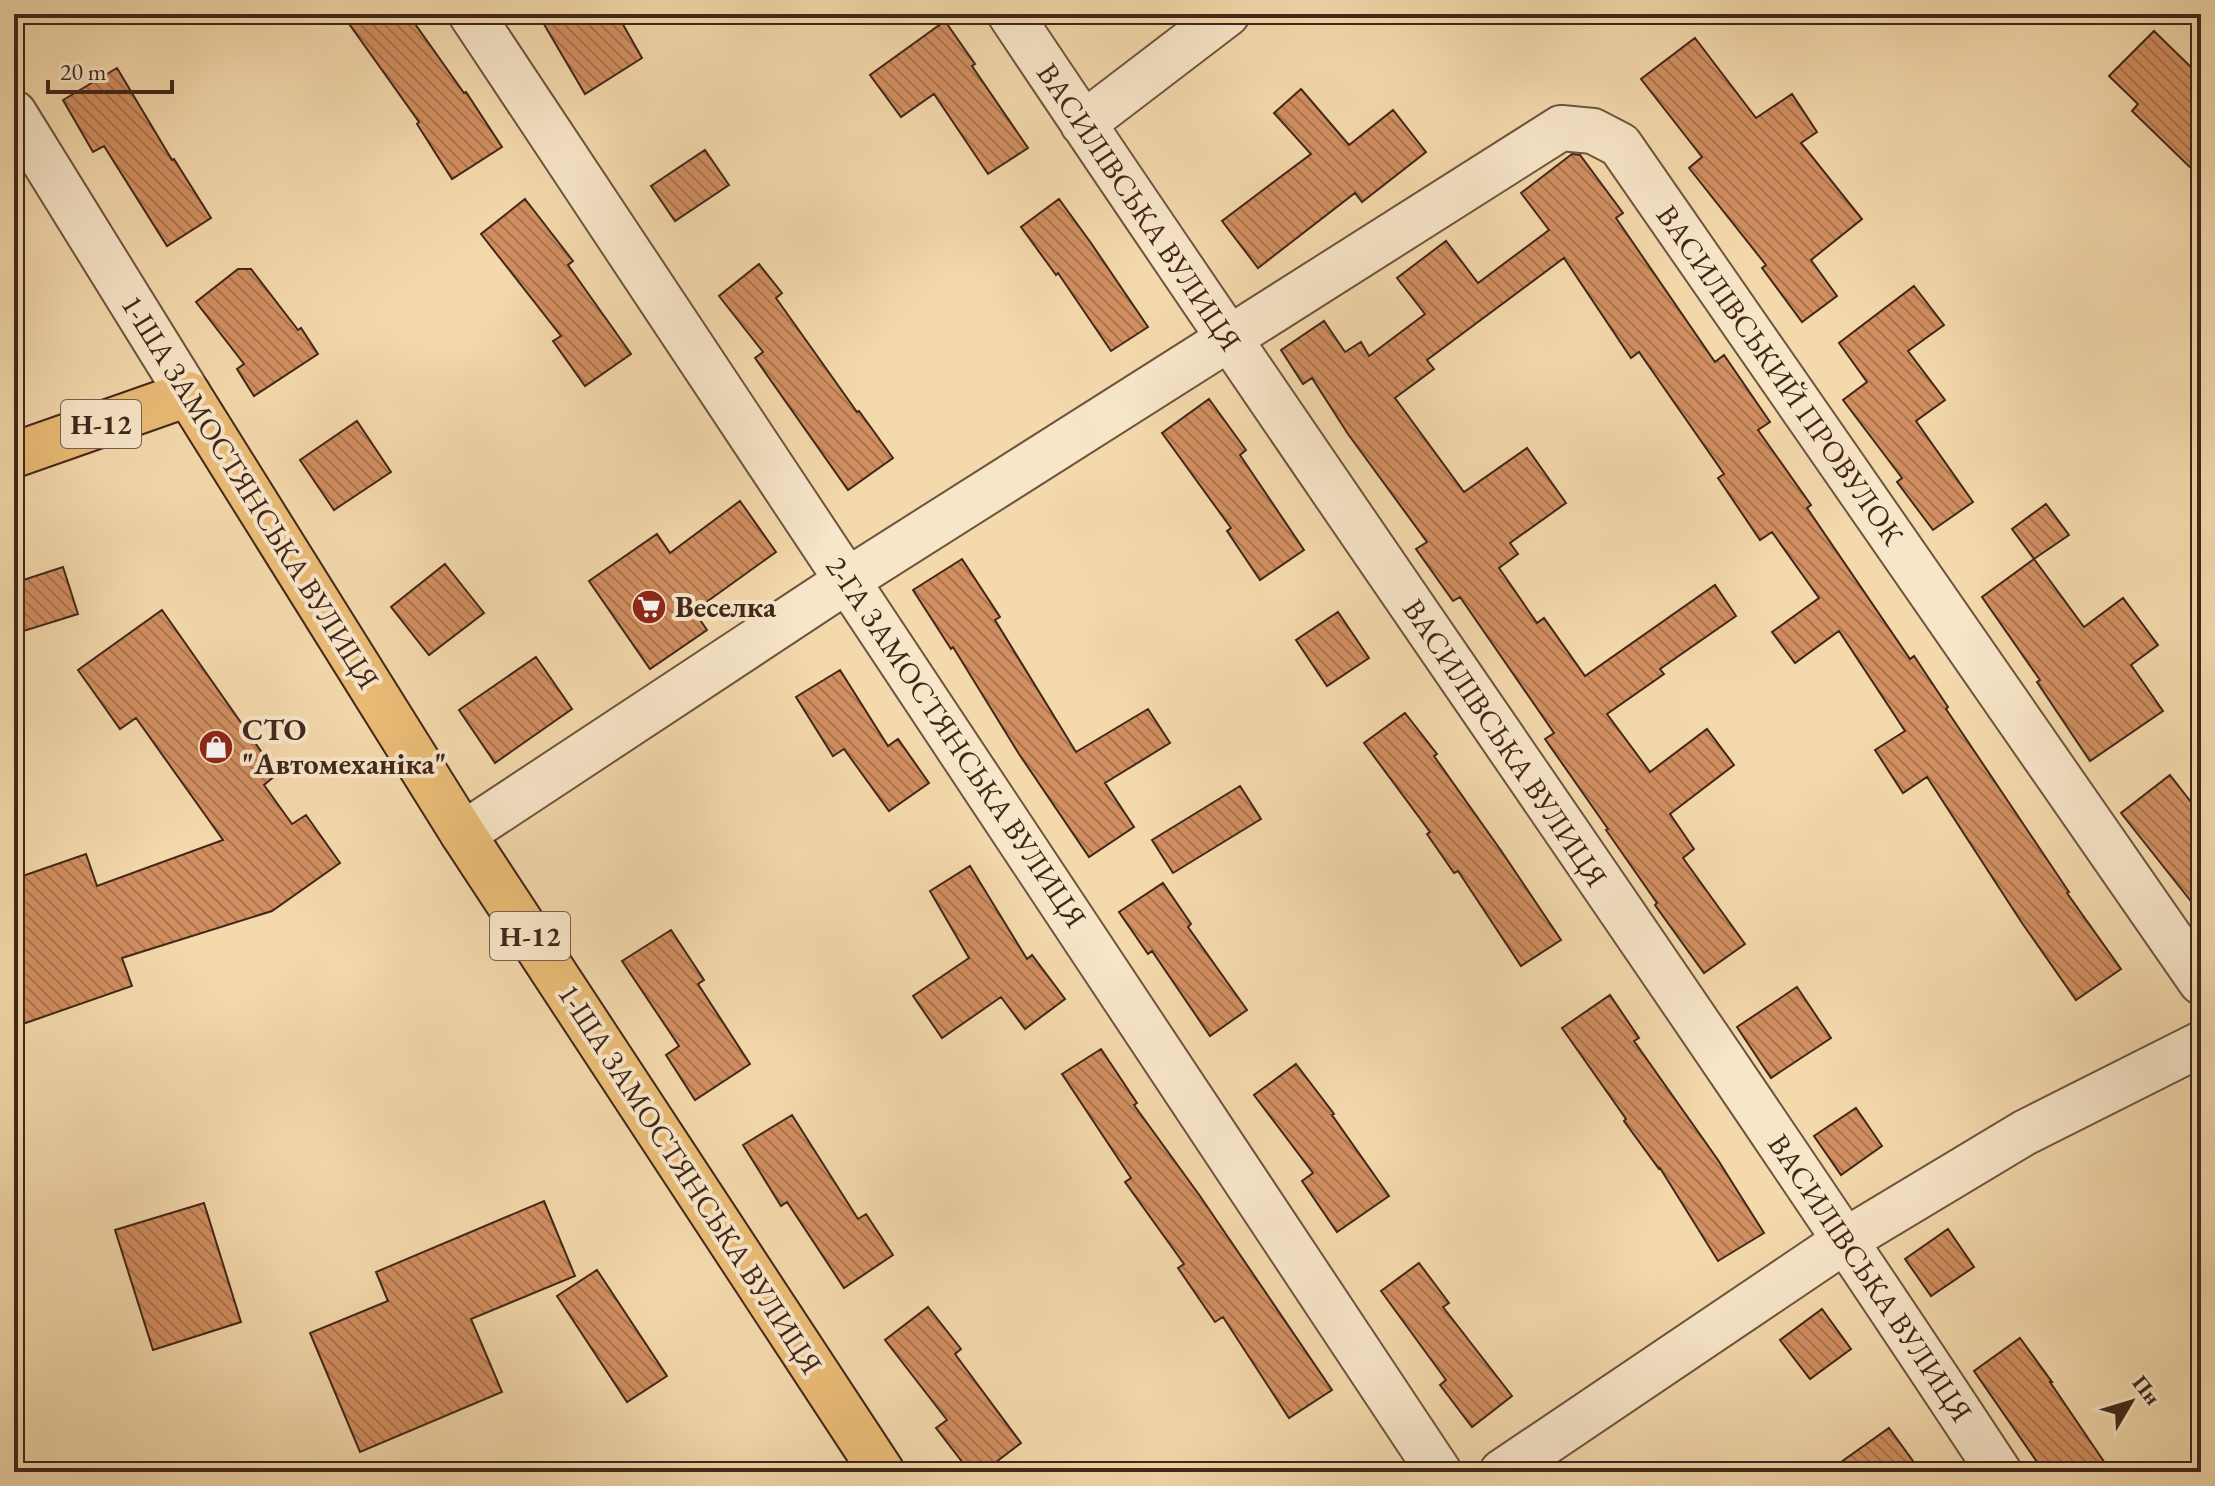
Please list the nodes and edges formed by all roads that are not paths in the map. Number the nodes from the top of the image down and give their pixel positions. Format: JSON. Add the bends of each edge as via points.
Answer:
{"nodes":[{"id":1,"x":471,"y":14,"type":"edge"},
{"id":2,"x":1010,"y":14,"type":"edge"},
{"id":3,"x":1227,"y":14,"type":"edge"},
{"id":4,"x":14,"y":113,"type":"edge"},
{"id":5,"x":1083,"y":124,"type":"junction"},
{"id":6,"x":1227,"y":339,"type":"junction"},
{"id":7,"x":188,"y":394,"type":"junction"},
{"id":8,"x":14,"y":455,"type":"edge"},
{"id":9,"x":848,"y":580,"type":"junction"},
{"id":10,"x":463,"y":834,"type":"junction"},
{"id":11,"x":2201,"y":982,"type":"edge"},
{"id":12,"x":2201,"y":1044,"type":"edge"},
{"id":13,"x":1846,"y":1240,"type":"junction"},
{"id":14,"x":882,"y":1472,"type":"edge"},
{"id":15,"x":1439,"y":1472,"type":"edge"},
{"id":16,"x":1502,"y":1472,"type":"edge"},
{"id":17,"x":1999,"y":1472,"type":"edge"}],
"edges":[{"from":1,"to":9,"type":"street","name":"2-ГА ЗАМОСТЯНСЬКА ВУЛИЦЯ"},
{"from":2,"to":5,"type":"street","name":"ВАСИЛІВСЬКА ВУЛИЦЯ"},
{"from":3,"to":5,"type":"street"},
{"from":4,"to":7,"type":"street","name":"1-ША ЗАМОСТЯНСЬКА ВУЛИЦЯ"},
{"from":5,"to":6,"type":"street","name":"ВАСИЛІВСЬКА ВУЛИЦЯ"},
{"from":6,"to":9,"type":"street","name":"ВАСИЛІВСЬКИЙ ПРОВУЛОК"},
{"from":6,"to":11,"type":"street","name":"ВАСИЛІВСЬКИЙ ПРОВУЛОК","via":[[1561,128],[1593,131],[1620,145]]},
{"from":6,"to":13,"type":"street","name":"ВАСИЛІВСЬКА ВУЛИЦЯ"},
{"from":7,"to":8,"type":"main road","number":"Н-12"},
{"from":7,"to":10,"type":"main road","name":"1-ША ЗАМОСТЯНСЬКА ВУЛИЦЯ","number":"Н-12"},
{"from":9,"to":10,"type":"street","name":"ВАСИЛІВСЬКИЙ ПРОВУЛОК"},
{"from":9,"to":15,"type":"street","name":"2-ГА ЗАМОСТЯНСЬКА ВУЛИЦЯ"},
{"from":10,"to":14,"type":"main road","name":"1-ША ЗАМОСТЯНСЬКА ВУЛИЦЯ","number":"Н-12"},
{"from":12,"to":13,"type":"street","via":[[2024,1133]]},
{"from":13,"to":16,"type":"street"},
{"from":13,"to":17,"type":"street","name":"ВАСИЛІВСЬКА ВУЛИЦЯ"}]}
